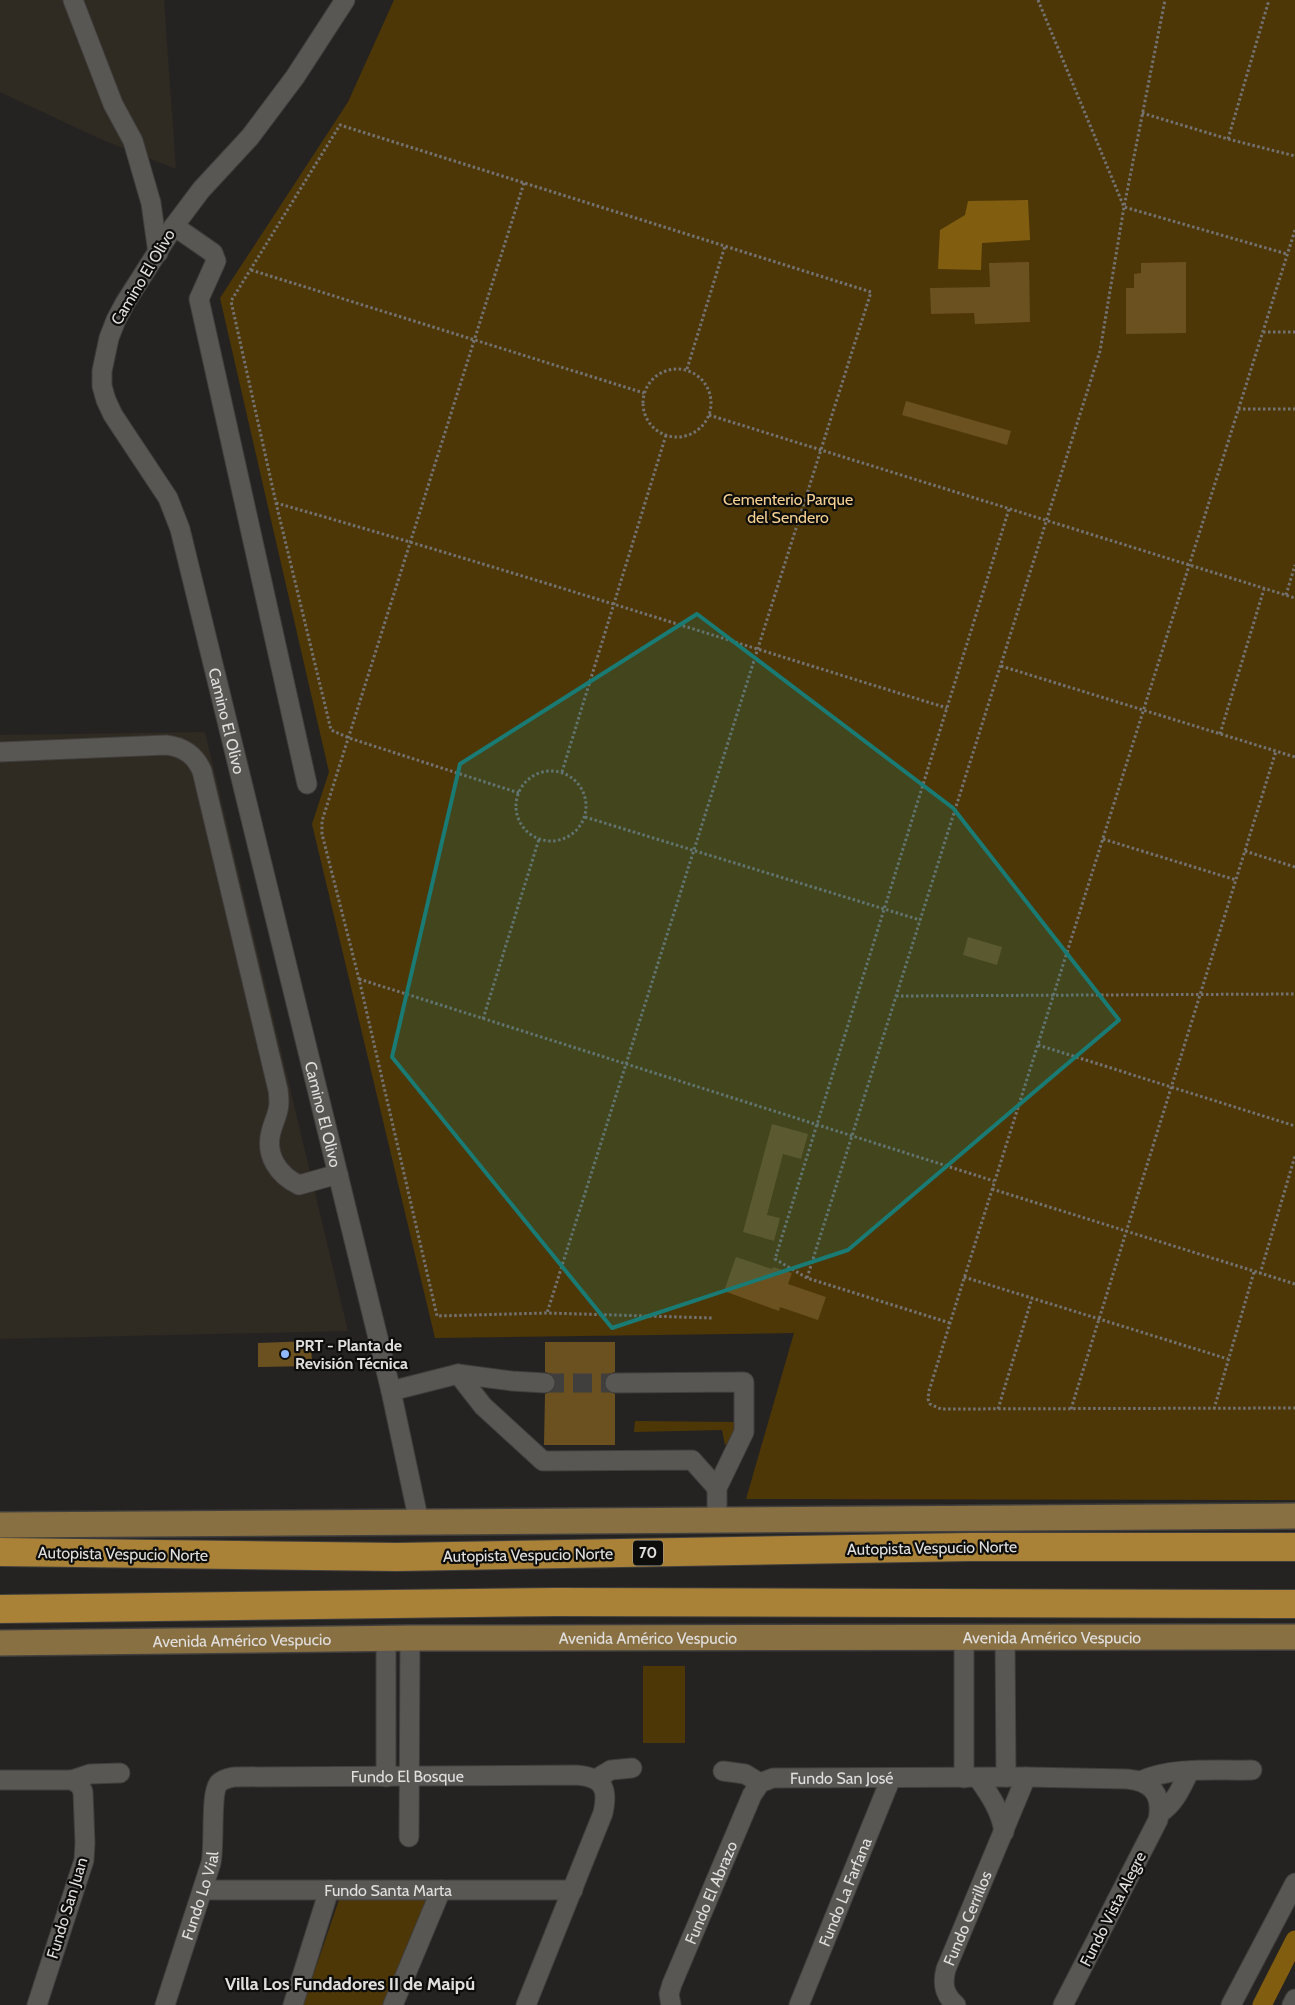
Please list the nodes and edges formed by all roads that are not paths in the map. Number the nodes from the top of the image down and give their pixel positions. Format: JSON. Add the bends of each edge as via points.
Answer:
{"nodes":[{"id":1,"x":73,"y":0,"type":"edge"},
{"id":2,"x":345,"y":0,"type":"edge"},
{"id":3,"x":174,"y":226,"type":"junction"},
{"id":4,"x":158,"y":253,"type":"junction"},
{"id":5,"x":0,"y":752,"type":"edge"},
{"id":6,"x":307,"y":784,"type":"dead end"},
{"id":7,"x":338,"y":1174,"type":"junction"},
{"id":8,"x":458,"y":1374,"type":"junction"},
{"id":9,"x":545,"y":1383,"type":"tunnel mouth"},
{"id":10,"x":615,"y":1383,"type":"tunnel mouth"},
{"id":11,"x":391,"y":1391,"type":"junction"},
{"id":12,"x":717,"y":1488,"type":"junction"},
{"id":13,"x":1295,"y":1516,"type":"edge"},
{"id":14,"x":717,"y":1520,"type":"junction"},
{"id":15,"x":419,"y":1522,"type":"junction"},
{"id":16,"x":0,"y":1525,"type":"edge"},
{"id":17,"x":1295,"y":1547,"type":"edge"},
{"id":18,"x":0,"y":1552,"type":"edge"},
{"id":19,"x":1295,"y":1604,"type":"edge"},
{"id":20,"x":0,"y":1609,"type":"edge"},
{"id":21,"x":964,"y":1636,"type":"junction"},
{"id":22,"x":1005,"y":1636,"type":"junction"},
{"id":23,"x":1295,"y":1637,"type":"edge"},
{"id":24,"x":410,"y":1638,"type":"junction"},
{"id":25,"x":386,"y":1639,"type":"junction"},
{"id":26,"x":0,"y":1644,"type":"edge"},
{"id":27,"x":386,"y":1712,"type":"junction"},
{"id":28,"x":410,"y":1712,"type":"junction"},
{"id":29,"x":632,"y":1768,"type":"dead end"},
{"id":30,"x":1252,"y":1770,"type":"dead end"},
{"id":31,"x":723,"y":1771,"type":"dead end"},
{"id":32,"x":1189,"y":1772,"type":"junction"},
{"id":33,"x":120,"y":1773,"type":"dead end"},
{"id":34,"x":386,"y":1777,"type":"junction"},
{"id":35,"x":410,"y":1777,"type":"junction"},
{"id":36,"x":1006,"y":1777,"type":"junction"},
{"id":37,"x":1026,"y":1777,"type":"junction"},
{"id":38,"x":891,"y":1778,"type":"junction"},
{"id":39,"x":971,"y":1778,"type":"junction"},
{"id":40,"x":596,"y":1779,"type":"junction"},
{"id":41,"x":0,"y":1780,"type":"edge"},
{"id":42,"x":74,"y":1781,"type":"junction"},
{"id":43,"x":219,"y":1783,"type":"joint"},
{"id":44,"x":760,"y":1783,"type":"junction"},
{"id":45,"x":1148,"y":1787,"type":"junction"},
{"id":46,"x":1160,"y":1813,"type":"junction"},
{"id":47,"x":1004,"y":1832,"type":"junction"},
{"id":48,"x":409,"y":1837,"type":"dead end"},
{"id":49,"x":1295,"y":1883,"type":"edge"},
{"id":50,"x":202,"y":1890,"type":"junction"},
{"id":51,"x":329,"y":1890,"type":"junction"},
{"id":52,"x":441,"y":1890,"type":"junction"},
{"id":53,"x":573,"y":1890,"type":"junction"},
{"id":54,"x":1295,"y":2000,"type":"edge"},
{"id":55,"x":954,"y":2004,"type":"edge"},
{"id":56,"x":38,"y":2005,"type":"edge"},
{"id":57,"x":165,"y":2005,"type":"edge"},
{"id":58,"x":293,"y":2005,"type":"edge"},
{"id":59,"x":393,"y":2005,"type":"edge"},
{"id":60,"x":526,"y":2005,"type":"edge"},
{"id":61,"x":671,"y":2005,"type":"edge"},
{"id":62,"x":799,"y":2005,"type":"edge"},
{"id":63,"x":1063,"y":2005,"type":"edge"},
{"id":64,"x":1231,"y":2005,"type":"edge"},
{"id":65,"x":1292,"y":2005,"type":"edge"}],
"edges":[{"from":1,"to":4,"type":"street","via":[[113,104],[133,141],[151,203]]},
{"from":2,"to":3,"type":"street","name":"Camino El Olivo","via":[[256,130],[201,190]]},
{"from":3,"to":4,"type":"street","name":"Camino El Olivo"},
{"from":3,"to":6,"type":"street","via":[[213,253],[216,261],[199,299]]},
{"from":4,"to":7,"type":"street","name":"Camino El Olivo","via":[[116,320],[103,356],[102,386],[113,415],[168,498],[180,529]]},
{"from":5,"to":7,"type":"street","via":[[166,745],[182,748],[194,758],[202,771],[278,1090],[279,1110],[270,1140],[273,1160],[284,1176],[299,1185]]},
{"from":7,"to":11,"type":"street","name":"Camino El Olivo"},
{"from":8,"to":9,"type":"street"},
{"from":8,"to":11,"type":"street"},
{"from":8,"to":12,"type":"street","via":[[483,1406],[543,1461],[692,1460]]},
{"from":10,"to":12,"type":"street","via":[[744,1382],[744,1432]]},
{"from":11,"to":15,"type":"street","name":"Camino El Olivo"},
{"from":12,"to":14,"type":"street"},
{"from":13,"to":14,"type":"main road"},
{"from":14,"to":15,"type":"main road"},
{"from":15,"to":16,"type":"main road"},
{"from":17,"to":18,"type":"highway","name":"Autopista Vespucio Norte","number":"70","via":[[969,1547],[397,1557]]},
{"from":19,"to":20,"type":"highway","via":[[557,1602]]},
{"from":21,"to":22,"type":"main road","name":"Avenida Américo Vespucio"},
{"from":21,"to":24,"type":"main road","name":"Avenida Américo Vespucio"},
{"from":21,"to":39,"type":"street"},
{"from":22,"to":23,"type":"main road","name":"Avenida Américo Vespucio"},
{"from":22,"to":36,"type":"street"},
{"from":24,"to":25,"type":"main road","name":"Avenida Américo Vespucio"},
{"from":24,"to":28,"type":"street"},
{"from":25,"to":26,"type":"main road","name":"Avenida Américo Vespucio"},
{"from":25,"to":27,"type":"street"},
{"from":27,"to":28,"type":"street"},
{"from":27,"to":34,"type":"street"},
{"from":28,"to":35,"type":"street"},
{"from":29,"to":40,"type":"street","via":[[611,1770]]},
{"from":30,"to":32,"type":"street","name":"Fundo San José"},
{"from":31,"to":44,"type":"street","via":[[746,1774]]},
{"from":32,"to":45,"type":"street","name":"Fundo San José","via":[[1161,1774]]},
{"from":32,"to":46,"type":"street","name":"Fundo Vista Alegre","via":[[1176,1797]]},
{"from":33,"to":42,"type":"street","via":[[90,1774]]},
{"from":34,"to":35,"type":"street","name":"Fundo El Bosque"},
{"from":34,"to":43,"type":"street","name":"Fundo El Bosque","via":[[234,1777]]},
{"from":35,"to":40,"type":"street","name":"Fundo El Bosque","via":[[576,1774]]},
{"from":35,"to":48,"type":"street"},
{"from":36,"to":37,"type":"street","name":"Fundo San José"},
{"from":36,"to":39,"type":"street","name":"Fundo San José"},
{"from":37,"to":45,"type":"street","name":"Fundo San José","via":[[1128,1779]]},
{"from":37,"to":47,"type":"street","name":"Fundo Cerrillos"},
{"from":38,"to":39,"type":"street","name":"Fundo San José"},
{"from":38,"to":44,"type":"street","name":"Fundo San José","via":[[773,1778]]},
{"from":38,"to":62,"type":"street","name":"Fundo La Farfana"},
{"from":39,"to":47,"type":"street","via":[[996,1804]]},
{"from":40,"to":53,"type":"street","via":[[605,1792],[604,1806]]},
{"from":41,"to":42,"type":"street"},
{"from":42,"to":56,"type":"street","name":"Fundo San Juan","via":[[83,1792],[84,1860]]},
{"from":43,"to":50,"type":"street","name":"Fundo Lo Vial","via":[[214,1799],[213,1853]]},
{"from":44,"to":61,"type":"street","name":"Fundo El Abrazo","via":[[752,1795],[672,1984],[669,1994]]},
{"from":45,"to":46,"type":"street","via":[[1159,1799]]},
{"from":46,"to":63,"type":"street","name":"Fundo Vista Alegre"},
{"from":47,"to":55,"type":"street","name":"Fundo Cerrillos","via":[[946,1969],[944,1986]]},
{"from":49,"to":64,"type":"street"},
{"from":50,"to":51,"type":"street","name":"Fundo Santa Marta"},
{"from":50,"to":57,"type":"street","name":"Fundo Lo Vial"},
{"from":51,"to":52,"type":"street","name":"Fundo Santa Marta"},
{"from":51,"to":58,"type":"street"},
{"from":52,"to":53,"type":"street","name":"Fundo Santa Marta"},
{"from":52,"to":59,"type":"street"},
{"from":53,"to":60,"type":"street"},
{"from":54,"to":65,"type":"street"}]}
